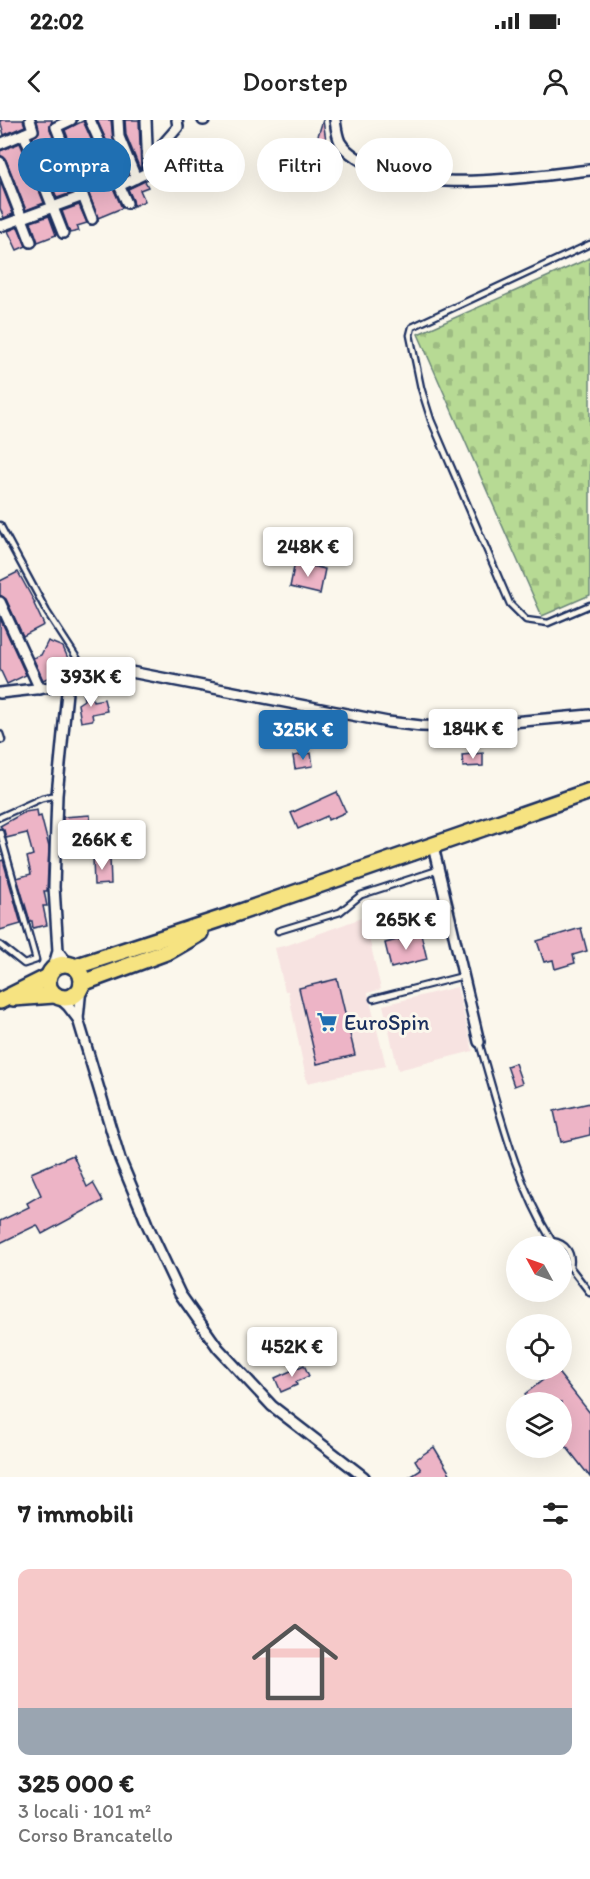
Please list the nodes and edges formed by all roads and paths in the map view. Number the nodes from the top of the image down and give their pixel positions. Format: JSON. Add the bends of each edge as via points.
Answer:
{"nodes":[{"id":1,"x":30,"y":120,"type":"edge"},
{"id":2,"x":71,"y":120,"type":"edge"},
{"id":3,"x":90,"y":120,"type":"edge"},
{"id":4,"x":118,"y":120,"type":"edge"},
{"id":5,"x":146,"y":120,"type":"edge"},
{"id":6,"x":177,"y":120,"type":"edge"},
{"id":7,"x":336,"y":124,"type":"edge"},
{"id":8,"x":24,"y":134,"type":"junction"},
{"id":9,"x":98,"y":138,"type":"edge"},
{"id":10,"x":147,"y":138,"type":"edge"},
{"id":11,"x":168,"y":138,"type":"edge"},
{"id":12,"x":0,"y":144,"type":"edge"},
{"id":13,"x":0,"y":162,"type":"edge"},
{"id":14,"x":590,"y":170,"type":"edge"},
{"id":15,"x":143,"y":175,"type":"edge"},
{"id":16,"x":136,"y":178,"type":"junction"},
{"id":17,"x":131,"y":180,"type":"edge"},
{"id":18,"x":122,"y":192,"type":"edge"},
{"id":19,"x":83,"y":196,"type":"junction"},
{"id":20,"x":127,"y":203,"type":"dead end"},
{"id":21,"x":53,"y":207,"type":"junction"},
{"id":22,"x":21,"y":219,"type":"junction"},
{"id":23,"x":92,"y":219,"type":"dead end"},
{"id":24,"x":0,"y":225,"type":"edge"},
{"id":25,"x":63,"y":233,"type":"dead end"},
{"id":26,"x":31,"y":243,"type":"dead end"},
{"id":27,"x":590,"y":244,"type":"edge"},
{"id":28,"x":0,"y":525,"type":"edge"},
{"id":29,"x":0,"y":602,"type":"edge"},
{"id":30,"x":590,"y":605,"type":"edge"},
{"id":31,"x":88,"y":675,"type":"junction"},
{"id":32,"x":68,"y":682,"type":"junction"},
{"id":33,"x":40,"y":689,"type":"junction"},
{"id":34,"x":1,"y":690,"type":"edge"},
{"id":35,"x":590,"y":715,"type":"edge"},
{"id":36,"x":590,"y":790,"type":"edge"},
{"id":37,"x":57,"y":795,"type":"junction"},
{"id":38,"x":0,"y":817,"type":"edge"},
{"id":39,"x":0,"y":832,"type":"edge"},
{"id":40,"x":433,"y":846,"type":"junction"},
{"id":41,"x":438,"y":870,"type":"junction"},
{"id":42,"x":229,"y":916,"type":"junction"},
{"id":43,"x":279,"y":931,"type":"dead end"},
{"id":44,"x":0,"y":945,"type":"edge"},
{"id":45,"x":58,"y":951,"type":"junction"},
{"id":46,"x":61,"y":969,"type":"junction"},
{"id":47,"x":464,"y":976,"type":"junction"},
{"id":48,"x":82,"y":985,"type":"junction"},
{"id":49,"x":56,"y":996,"type":"junction"},
{"id":50,"x":373,"y":999,"type":"dead end"},
{"id":51,"x":2,"y":1000,"type":"edge"},
{"id":52,"x":78,"y":1019,"type":"junction"},
{"id":53,"x":479,"y":1042,"type":"joint"},
{"id":54,"x":550,"y":1236,"type":"edge"},
{"id":55,"x":572,"y":1273,"type":"edge"},
{"id":56,"x":590,"y":1293,"type":"edge"},
{"id":57,"x":364,"y":1477,"type":"edge"}],
"edges":[{"from":1,"to":8,"type":"street","via":[[33,130]]},
{"from":2,"to":19,"type":"street","via":[[56,127]]},
{"from":3,"to":9,"type":"street"},
{"from":4,"to":16,"type":"street","via":[[119,137]]},
{"from":5,"to":10,"type":"street"},
{"from":6,"to":11,"type":"street","via":[[178,127]]},
{"from":7,"to":14,"type":"street","via":[[340,142],[348,152],[394,175],[470,181]]},
{"from":8,"to":12,"type":"street"},
{"from":8,"to":21,"type":"street"},
{"from":13,"to":22,"type":"street"},
{"from":15,"to":16,"type":"street"},
{"from":16,"to":17,"type":"street"},
{"from":18,"to":20,"type":"street"},
{"from":19,"to":21,"type":"street"},
{"from":19,"to":23,"type":"street"},
{"from":21,"to":22,"type":"street"},
{"from":21,"to":25,"type":"street"},
{"from":22,"to":24,"type":"street"},
{"from":22,"to":26,"type":"street"},
{"from":27,"to":30,"type":"lane","via":[[412,327],[410,335],[431,420],[510,604],[525,620],[548,623]]},
{"from":28,"to":31,"type":"lane","via":[[47,612]]},
{"from":29,"to":33,"type":"street"},
{"from":31,"to":32,"type":"street"},
{"from":31,"to":35,"type":"street","via":[[102,669],[131,672],[421,726],[458,727]]},
{"from":32,"to":33,"type":"street"},
{"from":32,"to":37,"type":"street"},
{"from":33,"to":34,"type":"street"},
{"from":36,"to":40,"type":"main road"},
{"from":37,"to":38,"type":"lane"},
{"from":37,"to":45,"type":"street","via":[[54,887]]},
{"from":39,"to":44,"type":"lane","via":[[36,960],[24,964]]},
{"from":40,"to":41,"type":"street"},
{"from":40,"to":42,"type":"main road"},
{"from":41,"to":43,"type":"lane","via":[[361,895],[340,912]]},
{"from":41,"to":47,"type":"street"},
{"from":42,"to":46,"type":"main road"},
{"from":42,"to":48,"type":"main road","via":[[169,951]]},
{"from":45,"to":46,"type":"street"},
{"from":45,"to":46,"type":"street"},
{"from":46,"to":48,"type":"main road","via":[[80,972]]},
{"from":46,"to":49,"type":"main road","via":[[48,986]]},
{"from":46,"to":51,"type":"main road"},
{"from":47,"to":50,"type":"lane"},
{"from":47,"to":53,"type":"street"},
{"from":48,"to":49,"type":"main road","via":[[72,997]]},
{"from":48,"to":52,"type":"street"},
{"from":49,"to":51,"type":"main road"},
{"from":49,"to":52,"type":"street"},
{"from":52,"to":57,"type":"street","via":[[120,1159],[180,1294],[218,1348],[272,1406]]},
{"from":53,"to":54,"type":"lane","via":[[529,1197]]},
{"from":55,"to":56,"type":"lane"}]}
